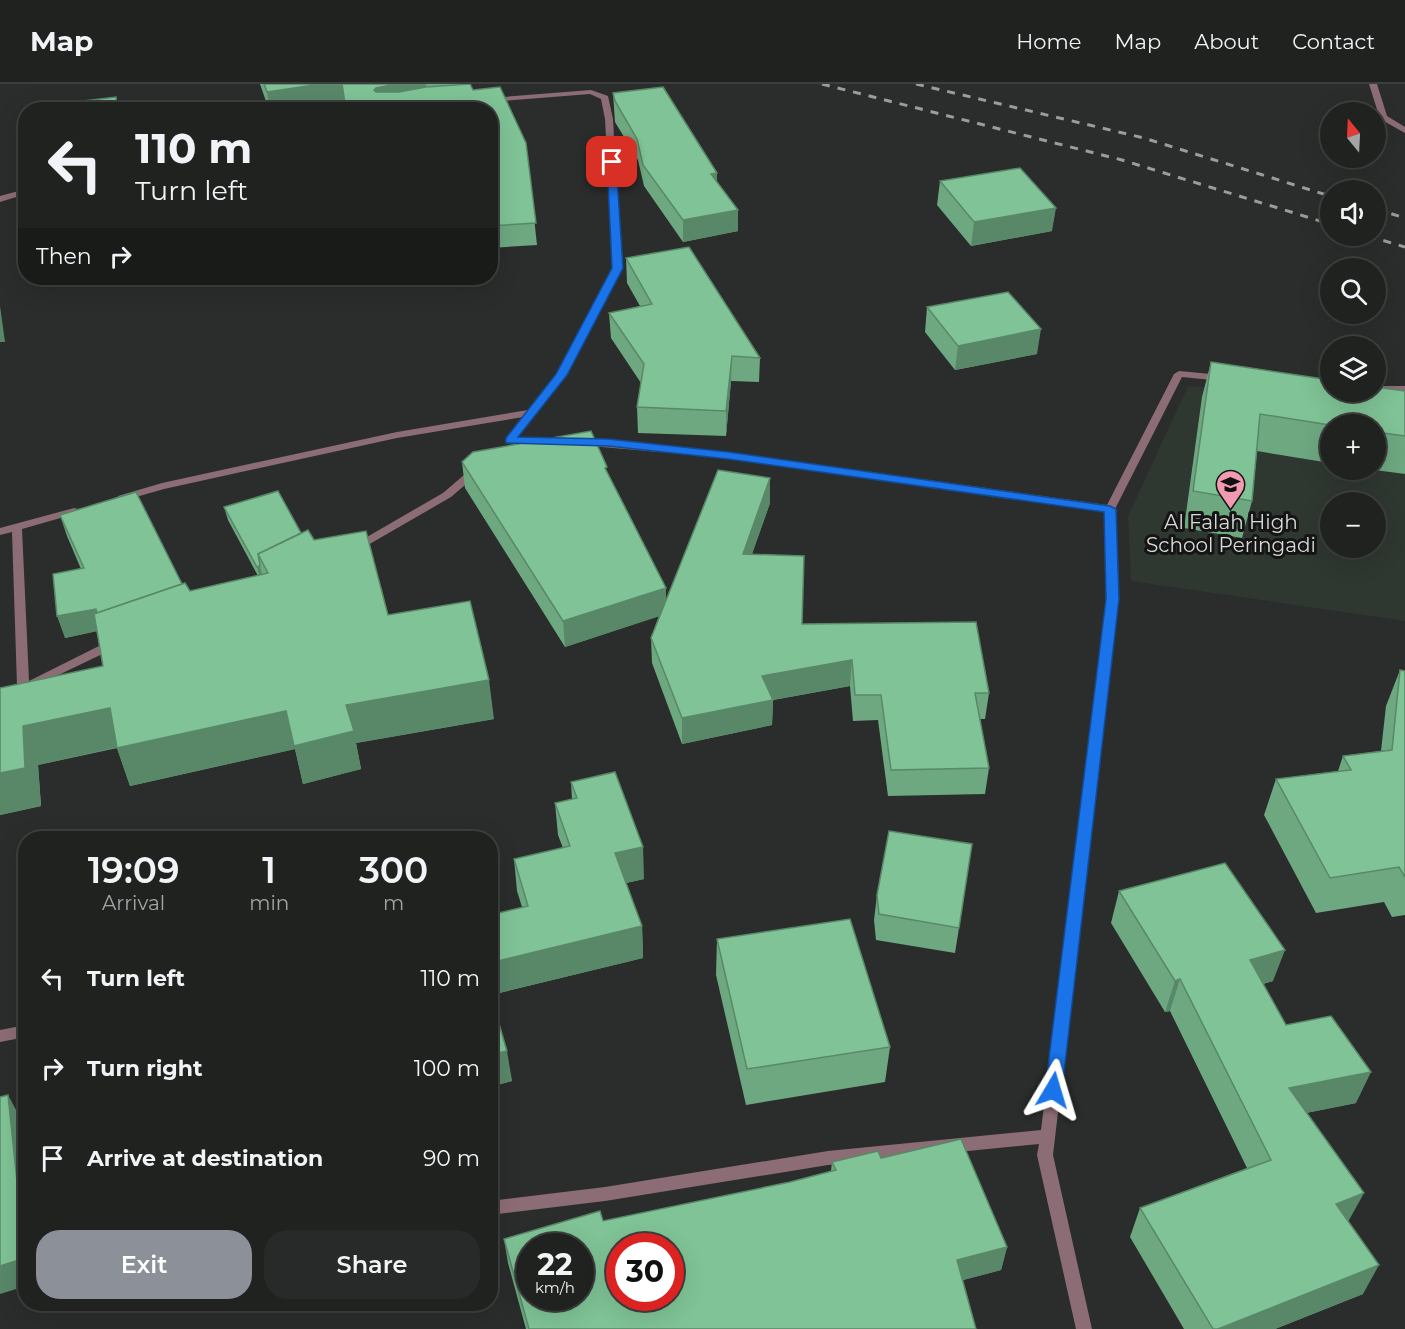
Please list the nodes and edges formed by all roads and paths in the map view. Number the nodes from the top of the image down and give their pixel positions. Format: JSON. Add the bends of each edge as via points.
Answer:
{"nodes":[{"id":1,"x":1373,"y":84,"type":"edge"},
{"id":2,"x":475,"y":100,"type":"edge"},
{"id":3,"x":1405,"y":131,"type":"edge"},
{"id":4,"x":18,"y":193,"type":"edge"},
{"id":5,"x":0,"y":199,"type":"edge"},
{"id":6,"x":1237,"y":379,"type":"edge"},
{"id":7,"x":1386,"y":389,"type":"edge"},
{"id":8,"x":1405,"y":389,"type":"edge"},
{"id":9,"x":531,"y":413,"type":"junction"},
{"id":10,"x":483,"y":464,"type":"edge"},
{"id":11,"x":106,"y":502,"type":"edge"},
{"id":12,"x":84,"y":508,"type":"edge"},
{"id":13,"x":1110,"y":509,"type":"junction"},
{"id":14,"x":16,"y":527,"type":"junction"},
{"id":15,"x":0,"y":532,"type":"edge"},
{"id":16,"x":343,"y":552,"type":"edge"},
{"id":17,"x":126,"y":639,"type":"edge"},
{"id":18,"x":23,"y":688,"type":"junction"},
{"id":19,"x":0,"y":699,"type":"edge"},
{"id":20,"x":18,"y":1033,"type":"edge"},
{"id":21,"x":0,"y":1036,"type":"edge"},
{"id":22,"x":1048,"y":1136,"type":"junction"},
{"id":23,"x":498,"y":1207,"type":"edge"},
{"id":24,"x":1084,"y":1329,"type":"edge"}],
"edges":[{"from":1,"to":3,"type":"street","via":[[1383,117]]},
{"from":2,"to":9,"type":"street","via":[[591,92],[605,98],[609,119],[617,268],[561,375]]},
{"from":4,"to":5,"type":"street"},
{"from":6,"to":13,"type":"street","via":[[1179,374]]},
{"from":7,"to":8,"type":"street"},
{"from":9,"to":11,"type":"street","via":[[397,435],[162,486]]},
{"from":9,"to":13,"type":"street","via":[[505,444],[608,443],[728,455]]},
{"from":10,"to":16,"type":"street","via":[[447,495],[364,544]]},
{"from":12,"to":14,"type":"street"},
{"from":13,"to":22,"type":"street","via":[[1112,599]]},
{"from":14,"to":15,"type":"street"},
{"from":14,"to":18,"type":"street"},
{"from":17,"to":18,"type":"street","via":[[104,646]]},
{"from":18,"to":19,"type":"street"},
{"from":20,"to":21,"type":"street"},
{"from":22,"to":23,"type":"street","via":[[828,1158]]},
{"from":22,"to":24,"type":"street","via":[[1045,1155]]}]}
